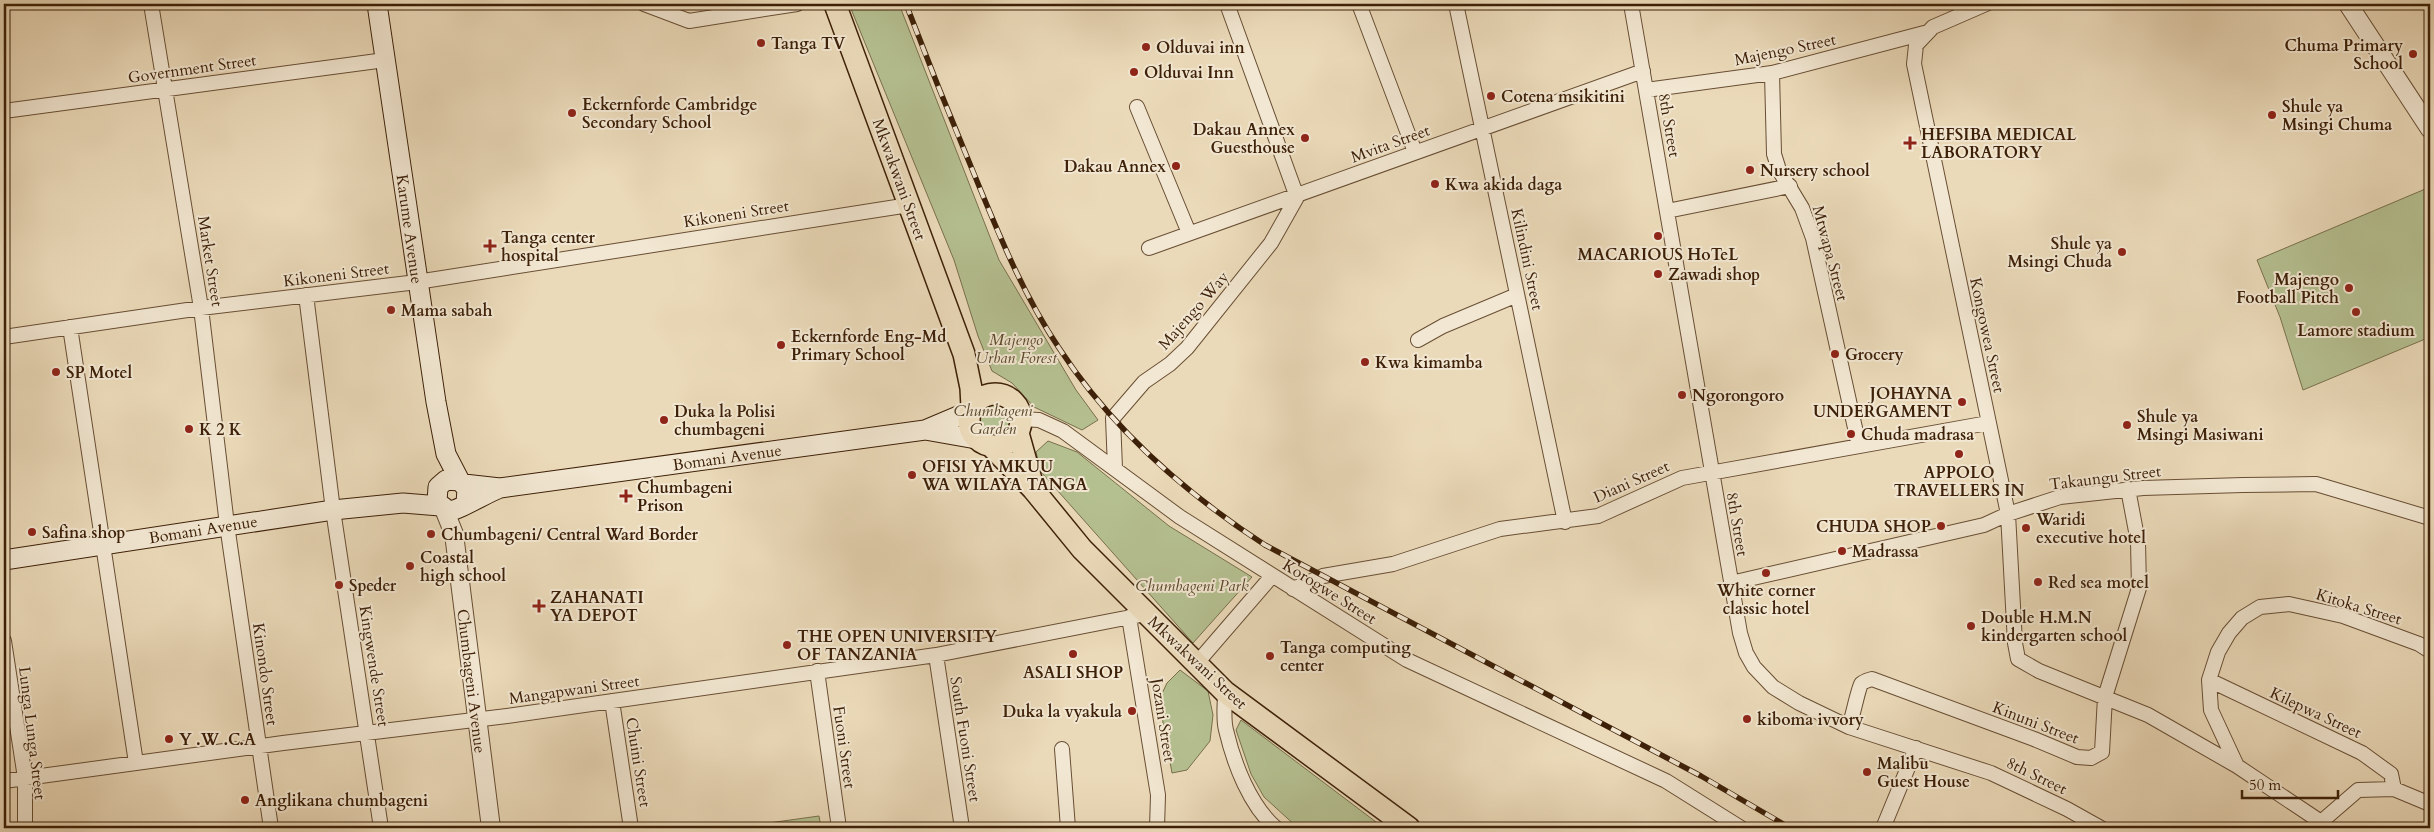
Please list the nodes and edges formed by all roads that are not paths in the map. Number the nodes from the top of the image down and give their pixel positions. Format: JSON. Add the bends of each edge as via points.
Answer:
{"nodes":[{"id":1,"x":151,"y":4,"type":"edge"},
{"id":2,"x":377,"y":4,"type":"edge"},
{"id":3,"x":644,"y":4,"type":"edge"},
{"id":4,"x":797,"y":4,"type":"edge"},
{"id":5,"x":835,"y":4,"type":"edge"},
{"id":6,"x":1226,"y":4,"type":"edge"},
{"id":7,"x":1359,"y":4,"type":"edge"},
{"id":8,"x":1456,"y":4,"type":"edge"},
{"id":9,"x":1631,"y":4,"type":"edge"},
{"id":10,"x":1986,"y":4,"type":"edge"},
{"id":11,"x":2348,"y":4,"type":"edge"},
{"id":12,"x":1931,"y":29,"type":"junction"},
{"id":13,"x":385,"y":60,"type":"junction"},
{"id":14,"x":1643,"y":71,"type":"junction"},
{"id":15,"x":1772,"y":73,"type":"junction"},
{"id":16,"x":166,"y":89,"type":"junction"},
{"id":17,"x":1646,"y":90,"type":"junction"},
{"id":18,"x":1137,"y":107,"type":"dead end"},
{"id":19,"x":4,"y":111,"type":"edge"},
{"id":20,"x":1482,"y":129,"type":"junction"},
{"id":21,"x":2430,"y":129,"type":"edge"},
{"id":22,"x":1415,"y":152,"type":"junction"},
{"id":23,"x":1790,"y":186,"type":"junction"},
{"id":24,"x":1297,"y":197,"type":"junction"},
{"id":25,"x":909,"y":205,"type":"junction"},
{"id":26,"x":1667,"y":211,"type":"junction"},
{"id":27,"x":1189,"y":232,"type":"junction"},
{"id":28,"x":1149,"y":248,"type":"dead end"},
{"id":29,"x":418,"y":282,"type":"junction"},
{"id":30,"x":1518,"y":294,"type":"junction"},
{"id":31,"x":306,"y":295,"type":"junction"},
{"id":32,"x":201,"y":308,"type":"junction"},
{"id":33,"x":70,"y":327,"type":"junction"},
{"id":34,"x":4,"y":337,"type":"edge"},
{"id":35,"x":1418,"y":340,"type":"dead end"},
{"id":36,"x":964,"y":354,"type":"junction"},
{"id":37,"x":1000,"y":394,"type":"junction"},
{"id":38,"x":971,"y":409,"type":"junction"},
{"id":39,"x":1988,"y":423,"type":"junction"},
{"id":40,"x":1019,"y":426,"type":"junction"},
{"id":41,"x":925,"y":430,"type":"junction"},
{"id":42,"x":984,"y":442,"type":"junction"},
{"id":43,"x":1859,"y":446,"type":"junction"},
{"id":44,"x":446,"y":454,"type":"junction"},
{"id":45,"x":1115,"y":468,"type":"junction"},
{"id":46,"x":1712,"y":472,"type":"junction"},
{"id":47,"x":440,"y":485,"type":"junction"},
{"id":48,"x":1034,"y":488,"type":"junction"},
{"id":49,"x":2128,"y":489,"type":"junction"},
{"id":50,"x":463,"y":494,"type":"junction"},
{"id":51,"x":403,"y":503,"type":"junction"},
{"id":52,"x":442,"y":508,"type":"junction"},
{"id":53,"x":333,"y":510,"type":"junction"},
{"id":54,"x":2008,"y":514,"type":"junction"},
{"id":55,"x":2430,"y":518,"type":"edge"},
{"id":56,"x":1565,"y":522,"type":"junction"},
{"id":57,"x":227,"y":525,"type":"junction"},
{"id":58,"x":454,"y":534,"type":"junction"},
{"id":59,"x":104,"y":544,"type":"junction"},
{"id":60,"x":4,"y":560,"type":"edge"},
{"id":61,"x":1272,"y":576,"type":"junction"},
{"id":62,"x":1731,"y":583,"type":"junction"},
{"id":63,"x":1293,"y":589,"type":"junction"},
{"id":64,"x":1138,"y":616,"type":"junction"},
{"id":65,"x":4,"y":642,"type":"edge"},
{"id":66,"x":2430,"y":651,"type":"edge"},
{"id":67,"x":936,"y":655,"type":"junction"},
{"id":68,"x":1196,"y":664,"type":"junction"},
{"id":69,"x":817,"y":671,"type":"junction"},
{"id":70,"x":2209,"y":680,"type":"junction"},
{"id":71,"x":1225,"y":692,"type":"junction"},
{"id":72,"x":2105,"y":697,"type":"junction"},
{"id":73,"x":612,"y":701,"type":"junction"},
{"id":74,"x":476,"y":720,"type":"junction"},
{"id":75,"x":1849,"y":727,"type":"junction"},
{"id":76,"x":368,"y":733,"type":"junction"},
{"id":77,"x":258,"y":746,"type":"junction"},
{"id":78,"x":1916,"y":748,"type":"junction"},
{"id":79,"x":1062,"y":749,"type":"dead end"},
{"id":80,"x":136,"y":763,"type":"junction"},
{"id":81,"x":2237,"y":766,"type":"junction"},
{"id":82,"x":25,"y":778,"type":"junction"},
{"id":83,"x":4,"y":781,"type":"edge"},
{"id":84,"x":2394,"y":789,"type":"junction"},
{"id":85,"x":2430,"y":804,"type":"edge"},
{"id":86,"x":2319,"y":825,"type":"edge"},
{"id":87,"x":25,"y":828,"type":"edge"},
{"id":88,"x":271,"y":828,"type":"edge"},
{"id":89,"x":381,"y":828,"type":"edge"},
{"id":90,"x":491,"y":828,"type":"edge"},
{"id":91,"x":631,"y":828,"type":"edge"},
{"id":92,"x":839,"y":828,"type":"edge"},
{"id":93,"x":962,"y":828,"type":"edge"},
{"id":94,"x":1068,"y":828,"type":"edge"},
{"id":95,"x":1157,"y":828,"type":"edge"},
{"id":96,"x":1276,"y":828,"type":"edge"},
{"id":97,"x":1409,"y":828,"type":"edge"},
{"id":98,"x":1741,"y":828,"type":"edge"},
{"id":99,"x":1883,"y":828,"type":"edge"},
{"id":100,"x":2101,"y":828,"type":"edge"}],
"edges":[{"from":1,"to":16,"type":"street","name":"Market Street"},
{"from":2,"to":13,"type":"main road","name":"Karume Avenue"},
{"from":3,"to":4,"type":"street","via":[[689,21]]},
{"from":5,"to":25,"type":"main road","name":"Mkwakwani Street"},
{"from":6,"to":24,"type":"street"},
{"from":7,"to":22,"type":"street"},
{"from":8,"to":20,"type":"street","name":"Kilindini Street"},
{"from":9,"to":14,"type":"street","name":"8th Street"},
{"from":10,"to":12,"type":"street","name":"Majengo Street"},
{"from":11,"to":21,"type":"street"},
{"from":12,"to":15,"type":"street","name":"Majengo Street"},
{"from":12,"to":39,"type":"street","name":"Kongowea Street","via":[[1916,45],[1914,64]]},
{"from":13,"to":16,"type":"street","name":"Government Street"},
{"from":13,"to":29,"type":"main road","name":"Karume Avenue"},
{"from":14,"to":17,"type":"street","name":"8th Street"},
{"from":14,"to":20,"type":"street","name":"Mvita Street"},
{"from":15,"to":17,"type":"street","name":"Majengo Street"},
{"from":15,"to":23,"type":"street","name":"Mtwapa Street","via":[[1774,154],[1779,170]]},
{"from":16,"to":19,"type":"street","name":"Government Street"},
{"from":16,"to":32,"type":"street","name":"Market Street"},
{"from":17,"to":26,"type":"street","name":"8th Street"},
{"from":18,"to":27,"type":"street"},
{"from":20,"to":22,"type":"street","name":"Mvita Street"},
{"from":20,"to":30,"type":"street","name":"Kilindini Street"},
{"from":22,"to":24,"type":"street","name":"Mvita Street"},
{"from":23,"to":26,"type":"street"},
{"from":23,"to":43,"type":"street","name":"Mtwapa Street","via":[[1813,238]]},
{"from":24,"to":27,"type":"street","name":"Mvita Street"},
{"from":24,"to":45,"type":"street","name":"Majengo Way","via":[[1271,243],[1187,348],[1144,382],[1113,418]]},
{"from":25,"to":29,"type":"street","name":"Kikoneni Street"},
{"from":25,"to":36,"type":"main road","name":"Mkwakwani Street"},
{"from":26,"to":46,"type":"street","name":"8th Street"},
{"from":27,"to":28,"type":"street","name":"Mvita Street"},
{"from":29,"to":31,"type":"street","name":"Kikoneni Street"},
{"from":29,"to":44,"type":"main road","name":"Karume Avenue"},
{"from":30,"to":35,"type":"street"},
{"from":30,"to":56,"type":"street","name":"Kilindini Street"},
{"from":31,"to":32,"type":"street","name":"Kikoneni Street"},
{"from":31,"to":53,"type":"street","name":"Kingwende Street"},
{"from":32,"to":33,"type":"street","name":"Kikoneni Street"},
{"from":32,"to":57,"type":"street","name":"Market Street"},
{"from":33,"to":34,"type":"street","name":"Kikoneni Street"},
{"from":33,"to":59,"type":"street"},
{"from":36,"to":37,"type":"main road"},
{"from":36,"to":38,"type":"main road","via":[[971,388]]},
{"from":37,"to":38,"type":"main road","via":[[979,398]]},
{"from":37,"to":40,"type":"main road","via":[[1011,399],[1018,408]]},
{"from":38,"to":41,"type":"main road"},
{"from":38,"to":42,"type":"main road","via":[[971,430]]},
{"from":39,"to":43,"type":"street","name":"Diani Street"},
{"from":39,"to":54,"type":"street","name":"Kongowea Street"},
{"from":40,"to":42,"type":"main road","via":[[1011,441],[1002,445]]},
{"from":40,"to":45,"type":"street","name":"Korogwe Street","via":[[1039,420],[1063,431]]},
{"from":40,"to":48,"type":"main road"},
{"from":41,"to":42,"type":"main road"},
{"from":41,"to":50,"type":"main road","name":"Bomani Avenue"},
{"from":42,"to":48,"type":"main road"},
{"from":43,"to":46,"type":"street","name":"Diani Street"},
{"from":44,"to":47,"type":"main road"},
{"from":44,"to":50,"type":"main road"},
{"from":45,"to":61,"type":"street","name":"Korogwe Street","via":[[1180,518]]},
{"from":46,"to":56,"type":"street","name":"Diani Street","via":[[1682,478],[1598,516]]},
{"from":46,"to":62,"type":"street","name":"8th Street"},
{"from":47,"to":50,"type":"main road","via":[[451,479]]},
{"from":47,"to":51,"type":"main road"},
{"from":47,"to":52,"type":"main road","via":[[436,497]]},
{"from":48,"to":64,"type":"main road","name":"Mkwakwani Street"},
{"from":49,"to":54,"type":"street","name":"Takaungu Street","via":[[2060,497]]},
{"from":49,"to":55,"type":"street","name":"Takaungu Street","via":[[2316,484]]},
{"from":49,"to":72,"type":"street","name":"Kinuni Street","via":[[2138,542],[2139,588]]},
{"from":50,"to":52,"type":"main road","via":[[454,511]]},
{"from":50,"to":58,"type":"street"},
{"from":51,"to":52,"type":"main road"},
{"from":51,"to":53,"type":"main road","name":"Bomani Avenue"},
{"from":52,"to":58,"type":"street"},
{"from":53,"to":57,"type":"main road","name":"Bomani Avenue"},
{"from":53,"to":76,"type":"street","name":"Kingwende Street"},
{"from":54,"to":62,"type":"street","name":"Takaungu Street","via":[[1984,525]]},
{"from":54,"to":72,"type":"street","name":"Kongowea Street","via":[[2018,659],[2039,671]]},
{"from":56,"to":63,"type":"street","name":"Diani Street","via":[[1500,529],[1393,564],[1323,576]]},
{"from":57,"to":59,"type":"main road","name":"Bomani Avenue"},
{"from":57,"to":77,"type":"street","name":"Kinondo Street"},
{"from":58,"to":74,"type":"street","name":"Chumbageni Avenue"},
{"from":59,"to":60,"type":"main road","name":"Bomani Avenue"},
{"from":59,"to":80,"type":"street"},
{"from":61,"to":63,"type":"street","name":"Korogwe Street"},
{"from":61,"to":68,"type":"street"},
{"from":62,"to":75,"type":"street","name":"8th Street","via":[[1740,633],[1754,667],[1773,686],[1799,703]]},
{"from":63,"to":98,"type":"street","name":"Korogwe Street","via":[[1406,660],[1666,781]]},
{"from":64,"to":67,"type":"street","name":"Mangapwani Street"},
{"from":64,"to":68,"type":"main road","name":"Mkwakwani Street"},
{"from":64,"to":95,"type":"street","name":"Jozani Street","via":[[1158,795]]},
{"from":65,"to":82,"type":"street","name":"Lunga Lunga Street"},
{"from":66,"to":70,"type":"street","name":"Kitoka Street","via":[[2342,616],[2289,604],[2260,607],[2242,618],[2229,633],[2218,652]]},
{"from":67,"to":69,"type":"street","name":"Mangapwani Street"},
{"from":67,"to":93,"type":"street","name":"South Fuoni Street"},
{"from":68,"to":71,"type":"main road","name":"Mkwakwani Street"},
{"from":69,"to":73,"type":"street","name":"Mangapwani Street"},
{"from":69,"to":92,"type":"street","name":"Fuoni Street"},
{"from":70,"to":81,"type":"street","name":"Kitoka Street","via":[[2211,710]]},
{"from":70,"to":84,"type":"street","name":"Kilepwa Street","via":[[2362,753],[2391,774]]},
{"from":71,"to":96,"type":"street","via":[[1225,729],[1242,777],[1264,818]]},
{"from":71,"to":97,"type":"main road","name":"Mkwakwani Street"},
{"from":72,"to":75,"type":"street","name":"Kinuni Street","via":[[2102,752],[2091,758],[2077,757],[1872,679],[1861,683],[1858,688]]},
{"from":72,"to":81,"type":"street","via":[[2148,715]]},
{"from":73,"to":74,"type":"street","name":"Mangapwani Street"},
{"from":73,"to":91,"type":"street","name":"Chuini Street"},
{"from":74,"to":76,"type":"street","name":"Mangapwani Street"},
{"from":74,"to":90,"type":"street","name":"Chumbageni Avenue"},
{"from":75,"to":78,"type":"street","name":"8th Street"},
{"from":76,"to":77,"type":"street","name":"Mangapwani Street"},
{"from":76,"to":89,"type":"street","name":"Kingwende Street"},
{"from":77,"to":80,"type":"street","name":"Mangapwani Street"},
{"from":77,"to":88,"type":"street","name":"Kinondo Street"},
{"from":78,"to":99,"type":"street"},
{"from":78,"to":100,"type":"street","name":"8th Street","via":[[1991,773]]},
{"from":79,"to":94,"type":"street"},
{"from":80,"to":82,"type":"street","name":"Mangapwani Street"},
{"from":81,"to":86,"type":"street","name":"Kitoka Street"},
{"from":82,"to":83,"type":"street","name":"Mangapwani Street"},
{"from":82,"to":87,"type":"street","name":"Lunga Lunga Street"},
{"from":84,"to":85,"type":"street"},
{"from":84,"to":86,"type":"street","via":[[2358,790]]}]}
